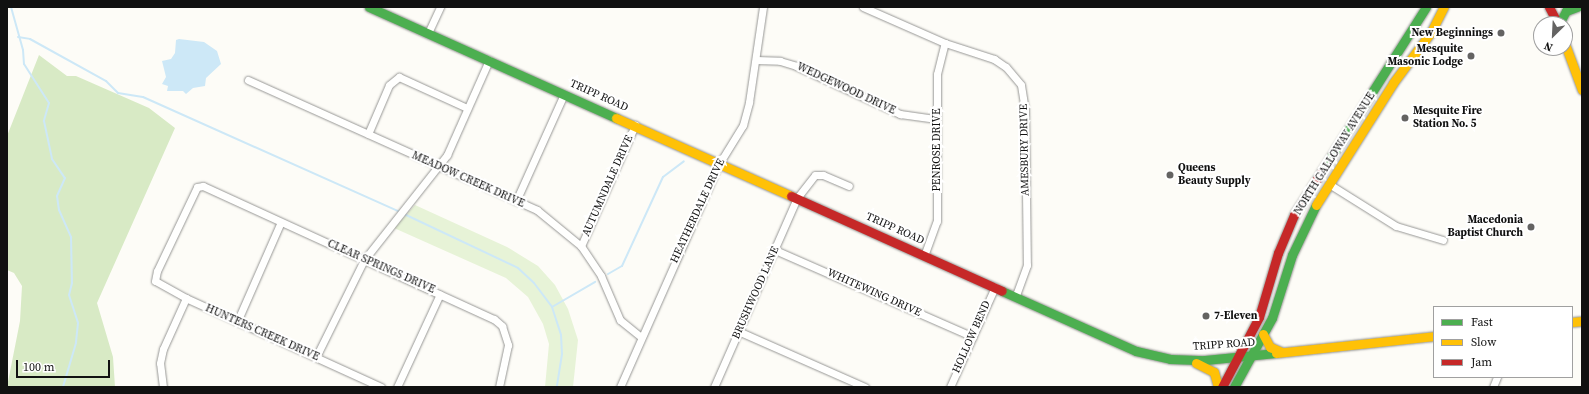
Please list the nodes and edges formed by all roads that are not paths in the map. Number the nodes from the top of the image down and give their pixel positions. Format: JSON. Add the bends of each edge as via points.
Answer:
{"nodes":[{"id":1,"x":369,"y":7,"type":"edge"},
{"id":2,"x":440,"y":7,"type":"edge"},
{"id":3,"x":763,"y":7,"type":"edge"},
{"id":4,"x":862,"y":7,"type":"edge"},
{"id":5,"x":1426,"y":7,"type":"edge"},
{"id":6,"x":1444,"y":7,"type":"edge"},
{"id":7,"x":1549,"y":7,"type":"edge"},
{"id":8,"x":1577,"y":7,"type":"edge"},
{"id":9,"x":1554,"y":16,"type":"edge"},
{"id":10,"x":1563,"y":16,"type":"edge"},
{"id":11,"x":428,"y":34,"type":"junction"},
{"id":12,"x":945,"y":43,"type":"junction"},
{"id":13,"x":1569,"y":56,"type":"edge"},
{"id":14,"x":489,"y":60,"type":"junction"},
{"id":15,"x":756,"y":60,"type":"junction"},
{"id":16,"x":1382,"y":76,"type":"junction"},
{"id":17,"x":248,"y":80,"type":"dead end"},
{"id":18,"x":1393,"y":83,"type":"junction"},
{"id":19,"x":1582,"y":90,"type":"edge"},
{"id":20,"x":564,"y":94,"type":"junction"},
{"id":21,"x":468,"y":108,"type":"junction"},
{"id":22,"x":937,"y":120,"type":"junction"},
{"id":23,"x":635,"y":125,"type":"junction"},
{"id":24,"x":368,"y":134,"type":"junction"},
{"id":25,"x":1327,"y":162,"type":"junction"},
{"id":26,"x":719,"y":164,"type":"junction"},
{"id":27,"x":438,"y":167,"type":"junction"},
{"id":28,"x":1338,"y":169,"type":"junction"},
{"id":29,"x":1318,"y":176,"type":"junction"},
{"id":30,"x":1330,"y":184,"type":"junction"},
{"id":31,"x":849,"y":186,"type":"dead end"},
{"id":32,"x":797,"y":198,"type":"junction"},
{"id":33,"x":516,"y":201,"type":"junction"},
{"id":34,"x":281,"y":222,"type":"junction"},
{"id":35,"x":1443,"y":240,"type":"dead end"},
{"id":36,"x":581,"y":246,"type":"junction"},
{"id":37,"x":775,"y":250,"type":"junction"},
{"id":38,"x":924,"y":256,"type":"junction"},
{"id":39,"x":364,"y":260,"type":"junction"},
{"id":40,"x":157,"y":271,"type":"joint"},
{"id":41,"x":995,"y":287,"type":"junction"},
{"id":42,"x":440,"y":294,"type":"junction"},
{"id":43,"x":1016,"y":296,"type":"junction"},
{"id":44,"x":186,"y":298,"type":"junction"},
{"id":45,"x":237,"y":322,"type":"junction"},
{"id":46,"x":738,"y":331,"type":"junction"},
{"id":47,"x":1263,"y":334,"type":"junction"},
{"id":48,"x":640,"y":336,"type":"junction"},
{"id":49,"x":1433,"y":336,"type":"edge"},
{"id":50,"x":972,"y":337,"type":"junction"},
{"id":51,"x":1283,"y":352,"type":"junction"},
{"id":52,"x":1249,"y":356,"type":"junction"},
{"id":53,"x":316,"y":357,"type":"junction"},
{"id":54,"x":1237,"y":357,"type":"junction"},
{"id":55,"x":1187,"y":360,"type":"junction"},
{"id":56,"x":163,"y":387,"type":"edge"},
{"id":57,"x":381,"y":387,"type":"edge"},
{"id":58,"x":397,"y":387,"type":"edge"},
{"id":59,"x":500,"y":387,"type":"edge"},
{"id":60,"x":620,"y":387,"type":"edge"},
{"id":61,"x":714,"y":387,"type":"edge"},
{"id":62,"x":865,"y":387,"type":"edge"},
{"id":63,"x":950,"y":387,"type":"edge"},
{"id":64,"x":1218,"y":387,"type":"edge"},
{"id":65,"x":1222,"y":387,"type":"edge"},
{"id":66,"x":1234,"y":387,"type":"edge"}],
"edges":[{"from":1,"to":11,"type":"street","name":"TRIPP ROAD"},
{"from":2,"to":11,"type":"street"},
{"from":3,"to":15,"type":"street","name":"HEATHERDALE DRIVE"},
{"from":4,"to":12,"type":"street","name":"AMESBURY DRIVE"},
{"from":5,"to":16,"type":"street","name":"NORTH GALLOWAY AVENUE"},
{"from":6,"to":18,"type":"street","name":"NORTH GALLOWAY AVENUE","via":[[1431,32]]},
{"from":7,"to":9,"type":"street"},
{"from":8,"to":10,"type":"street","via":[[1566,11]]},
{"from":11,"to":14,"type":"street","name":"TRIPP ROAD"},
{"from":12,"to":22,"type":"street","name":"PENROSE DRIVE","via":[[937,74]]},
{"from":12,"to":43,"type":"street","name":"AMESBURY DRIVE","via":[[994,59],[1006,67],[1021,85],[1025,110],[1027,265]]},
{"from":13,"to":19,"type":"street"},
{"from":14,"to":20,"type":"street","name":"TRIPP ROAD"},
{"from":14,"to":21,"type":"street"},
{"from":15,"to":22,"type":"street","name":"WEDGEWOOD DRIVE","via":[[780,61],[796,66],[900,114]]},
{"from":15,"to":26,"type":"street","name":"HEATHERDALE DRIVE","via":[[743,125]]},
{"from":16,"to":18,"type":"street"},
{"from":16,"to":25,"type":"street","name":"NORTH GALLOWAY AVENUE"},
{"from":17,"to":24,"type":"street","name":"MEADOW CREEK DRIVE"},
{"from":18,"to":28,"type":"street","name":"NORTH GALLOWAY AVENUE"},
{"from":20,"to":23,"type":"street","name":"TRIPP ROAD"},
{"from":20,"to":33,"type":"street"},
{"from":21,"to":24,"type":"street","via":[[399,77],[389,86]]},
{"from":21,"to":27,"type":"street","via":[[453,144]]},
{"from":22,"to":38,"type":"street","name":"PENROSE DRIVE","via":[[937,221]]},
{"from":23,"to":26,"type":"street","name":"TRIPP ROAD"},
{"from":23,"to":36,"type":"street","name":"AUTUMNDALE DRIVE"},
{"from":24,"to":27,"type":"street","name":"MEADOW CREEK DRIVE"},
{"from":25,"to":28,"type":"street"},
{"from":25,"to":29,"type":"street","name":"NORTH GALLOWAY AVENUE"},
{"from":26,"to":32,"type":"street","name":"TRIPP ROAD"},
{"from":26,"to":48,"type":"street","name":"HEATHERDALE DRIVE"},
{"from":27,"to":33,"type":"street","name":"MEADOW CREEK DRIVE"},
{"from":27,"to":39,"type":"street"},
{"from":28,"to":30,"type":"street","name":"NORTH GALLOWAY AVENUE"},
{"from":29,"to":30,"type":"street"},
{"from":29,"to":54,"type":"street","name":"NORTH GALLOWAY AVENUE","via":[[1285,234],[1259,317]]},
{"from":30,"to":35,"type":"street","via":[[1396,226]]},
{"from":30,"to":47,"type":"street","name":"NORTH GALLOWAY AVENUE","via":[[1297,243],[1272,318]]},
{"from":31,"to":32,"type":"street","name":"BRUSHWOOD LANE","via":[[823,175],[815,175]]},
{"from":32,"to":37,"type":"street","name":"BRUSHWOOD LANE"},
{"from":32,"to":38,"type":"street","name":"TRIPP ROAD"},
{"from":33,"to":36,"type":"street","name":"MEADOW CREEK DRIVE","via":[[551,220]]},
{"from":34,"to":39,"type":"street","name":"CLEAR SPRINGS DRIVE"},
{"from":34,"to":40,"type":"street","name":"CLEAR SPRINGS DRIVE","via":[[200,186],[194,191]]},
{"from":34,"to":45,"type":"street"},
{"from":36,"to":48,"type":"street","name":"MEADOW CREEK DRIVE","via":[[601,276],[620,320]]},
{"from":37,"to":46,"type":"street","name":"BRUSHWOOD LANE"},
{"from":37,"to":50,"type":"street","name":"WHITEWING DRIVE"},
{"from":38,"to":41,"type":"street","name":"TRIPP ROAD"},
{"from":39,"to":42,"type":"street","name":"CLEAR SPRINGS DRIVE"},
{"from":39,"to":53,"type":"street"},
{"from":40,"to":44,"type":"street","name":"HUNTERS CREEK DRIVE","via":[[155,281]]},
{"from":41,"to":43,"type":"street","name":"TRIPP ROAD"},
{"from":41,"to":50,"type":"street","name":"HOLLOW BEND"},
{"from":42,"to":58,"type":"street"},
{"from":42,"to":59,"type":"street","name":"CLEAR SPRINGS DRIVE","via":[[494,319],[502,326],[508,345]]},
{"from":43,"to":55,"type":"street","name":"TRIPP ROAD","via":[[1136,351]]},
{"from":44,"to":45,"type":"street","name":"HUNTERS CREEK DRIVE"},
{"from":44,"to":56,"type":"street","via":[[163,349],[160,363]]},
{"from":45,"to":53,"type":"street","name":"HUNTERS CREEK DRIVE"},
{"from":46,"to":61,"type":"street","name":"BRUSHWOOD LANE"},
{"from":46,"to":62,"type":"street"},
{"from":47,"to":51,"type":"street","via":[[1270,347]]},
{"from":47,"to":52,"type":"street","name":"NORTH GALLOWAY AVENUE"},
{"from":48,"to":60,"type":"street","name":"HEATHERDALE DRIVE"},
{"from":49,"to":51,"type":"street","name":"TRIPP ROAD"},
{"from":50,"to":63,"type":"street","name":"HOLLOW BEND"},
{"from":51,"to":52,"type":"street","name":"TRIPP ROAD"},
{"from":52,"to":54,"type":"street","name":"TRIPP ROAD"},
{"from":52,"to":66,"type":"street","name":"NORTH GALLOWAY AVENUE"},
{"from":53,"to":57,"type":"street","name":"HUNTERS CREEK DRIVE"},
{"from":54,"to":55,"type":"street","name":"TRIPP ROAD"},
{"from":54,"to":65,"type":"street","name":"NORTH GALLOWAY AVENUE"},
{"from":55,"to":64,"type":"street","via":[[1214,372]]}]}
